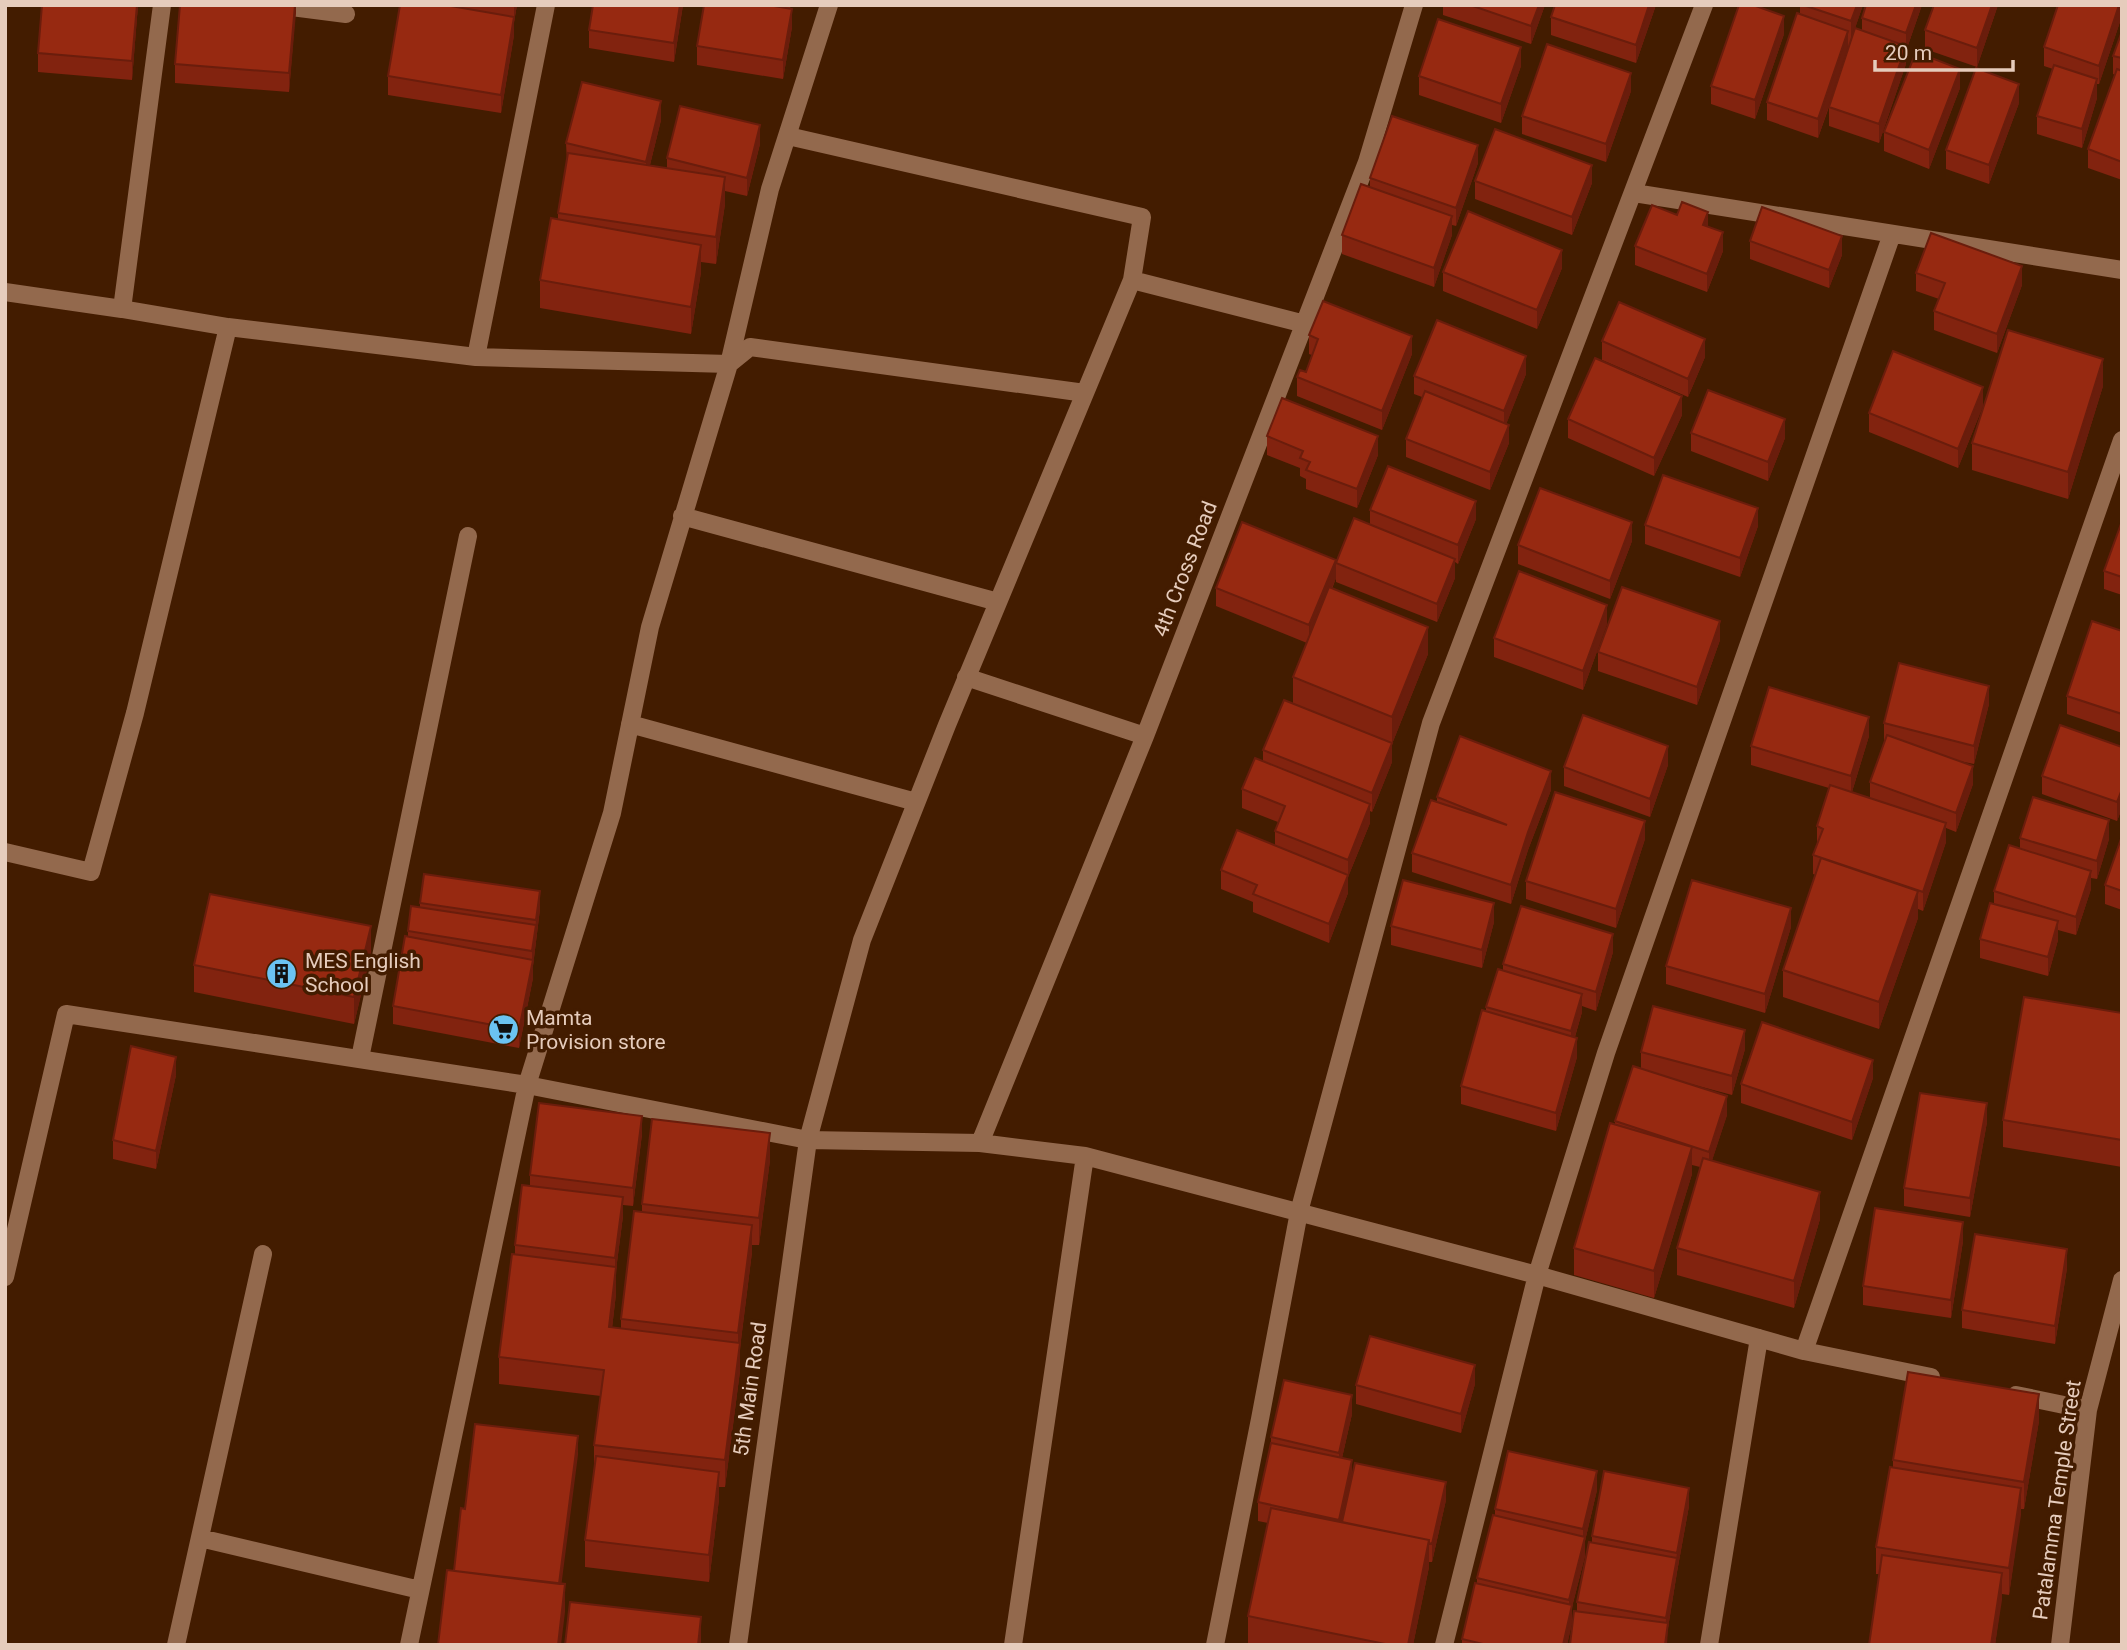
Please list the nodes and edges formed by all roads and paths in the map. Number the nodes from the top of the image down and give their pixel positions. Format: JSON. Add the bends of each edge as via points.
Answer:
{"nodes":[{"id":1,"x":162,"y":5,"type":"edge"},
{"id":2,"x":276,"y":5,"type":"edge"},
{"id":3,"x":546,"y":5,"type":"edge"},
{"id":4,"x":829,"y":5,"type":"edge"},
{"id":5,"x":1414,"y":5,"type":"edge"},
{"id":6,"x":1704,"y":5,"type":"edge"},
{"id":7,"x":313,"y":8,"type":"edge"},
{"id":8,"x":346,"y":14,"type":"dead end"},
{"id":9,"x":788,"y":136,"type":"junction"},
{"id":10,"x":1634,"y":193,"type":"junction"},
{"id":11,"x":1892,"y":234,"type":"junction"},
{"id":12,"x":2122,"y":270,"type":"edge"},
{"id":13,"x":1132,"y":280,"type":"junction"},
{"id":14,"x":5,"y":292,"type":"edge"},
{"id":15,"x":122,"y":309,"type":"junction"},
{"id":16,"x":1305,"y":324,"type":"junction"},
{"id":17,"x":228,"y":327,"type":"junction"},
{"id":18,"x":476,"y":357,"type":"junction"},
{"id":19,"x":729,"y":364,"type":"junction"},
{"id":20,"x":1085,"y":393,"type":"junction"},
{"id":21,"x":2122,"y":440,"type":"edge"},
{"id":22,"x":682,"y":516,"type":"junction"},
{"id":23,"x":468,"y":536,"type":"dead end"},
{"id":24,"x":998,"y":601,"type":"junction"},
{"id":25,"x":966,"y":677,"type":"junction"},
{"id":26,"x":631,"y":724,"type":"junction"},
{"id":27,"x":1144,"y":736,"type":"junction"},
{"id":28,"x":916,"y":802,"type":"junction"},
{"id":29,"x":5,"y":852,"type":"edge"},
{"id":30,"x":359,"y":1058,"type":"junction"},
{"id":31,"x":527,"y":1085,"type":"junction"},
{"id":32,"x":808,"y":1140,"type":"junction"},
{"id":33,"x":980,"y":1143,"type":"junction"},
{"id":34,"x":1085,"y":1156,"type":"junction"},
{"id":35,"x":1299,"y":1212,"type":"junction"},
{"id":36,"x":263,"y":1254,"type":"dead end"},
{"id":37,"x":1537,"y":1275,"type":"junction"},
{"id":38,"x":5,"y":1277,"type":"edge"},
{"id":39,"x":2122,"y":1280,"type":"edge"},
{"id":40,"x":1759,"y":1338,"type":"junction"},
{"id":41,"x":1804,"y":1351,"type":"junction"},
{"id":42,"x":1953,"y":1382,"type":"edge"},
{"id":43,"x":1994,"y":1390,"type":"edge"},
{"id":44,"x":2088,"y":1410,"type":"junction"},
{"id":45,"x":200,"y":1538,"type":"junction"},
{"id":46,"x":421,"y":1590,"type":"junction"},
{"id":47,"x":176,"y":1645,"type":"edge"},
{"id":48,"x":409,"y":1645,"type":"edge"},
{"id":49,"x":738,"y":1645,"type":"edge"},
{"id":50,"x":1013,"y":1645,"type":"edge"},
{"id":51,"x":1214,"y":1645,"type":"edge"},
{"id":52,"x":1444,"y":1645,"type":"edge"},
{"id":53,"x":1709,"y":1645,"type":"edge"},
{"id":54,"x":2060,"y":1645,"type":"edge"}],
"edges":[{"from":1,"to":15,"type":"street"},
{"from":2,"to":7,"type":"street"},
{"from":3,"to":18,"type":"street"},
{"from":4,"to":9,"type":"street"},
{"from":5,"to":16,"type":"street","name":"4th Cross Road","via":[[1367,162]]},
{"from":6,"to":10,"type":"street"},
{"from":7,"to":8,"type":"street"},
{"from":9,"to":13,"type":"street","name":"5th Main Road","via":[[1142,217]]},
{"from":9,"to":19,"type":"street"},
{"from":10,"to":11,"type":"street"},
{"from":10,"to":35,"type":"street","via":[[1431,723]]},
{"from":11,"to":12,"type":"street"},
{"from":11,"to":37,"type":"street","via":[[1615,1027]]},
{"from":13,"to":16,"type":"street"},
{"from":13,"to":20,"type":"street","name":"5th Main Road"},
{"from":14,"to":15,"type":"street"},
{"from":15,"to":17,"type":"street"},
{"from":16,"to":27,"type":"street","name":"4th Cross Road"},
{"from":17,"to":18,"type":"street"},
{"from":17,"to":29,"type":"street","via":[[135,713],[91,872]]},
{"from":18,"to":19,"type":"street"},
{"from":19,"to":20,"type":"street","via":[[750,347]]},
{"from":19,"to":22,"type":"street"},
{"from":20,"to":24,"type":"street","name":"5th Main Road"},
{"from":21,"to":41,"type":"street"},
{"from":22,"to":24,"type":"street"},
{"from":22,"to":26,"type":"street","via":[[650,627]]},
{"from":23,"to":30,"type":"street"},
{"from":24,"to":25,"type":"street","name":"5th Main Road"},
{"from":25,"to":27,"type":"street"},
{"from":25,"to":28,"type":"street","name":"5th Main Road"},
{"from":26,"to":28,"type":"street"},
{"from":26,"to":31,"type":"street","via":[[612,813]]},
{"from":27,"to":33,"type":"street","name":"4th Cross Road"},
{"from":28,"to":32,"type":"street","name":"5th Main Road","via":[[862,940]]},
{"from":30,"to":31,"type":"street"},
{"from":30,"to":38,"type":"street","via":[[66,1014]]},
{"from":31,"to":32,"type":"street"},
{"from":31,"to":46,"type":"street"},
{"from":32,"to":33,"type":"street"},
{"from":32,"to":49,"type":"street","name":"5th Main Road"},
{"from":33,"to":34,"type":"street"},
{"from":34,"to":35,"type":"street"},
{"from":34,"to":50,"type":"street"},
{"from":35,"to":37,"type":"street"},
{"from":35,"to":51,"type":"street"},
{"from":36,"to":45,"type":"street"},
{"from":37,"to":40,"type":"street"},
{"from":37,"to":52,"type":"street"},
{"from":39,"to":44,"type":"street","name":"Patalamma Temple Street"},
{"from":40,"to":41,"type":"street"},
{"from":40,"to":53,"type":"street"},
{"from":41,"to":42,"type":"street"},
{"from":43,"to":44,"type":"street"},
{"from":44,"to":54,"type":"street","name":"Patalamma Temple Street"},
{"from":45,"to":46,"type":"street"},
{"from":45,"to":47,"type":"street"},
{"from":46,"to":48,"type":"street"}]}
